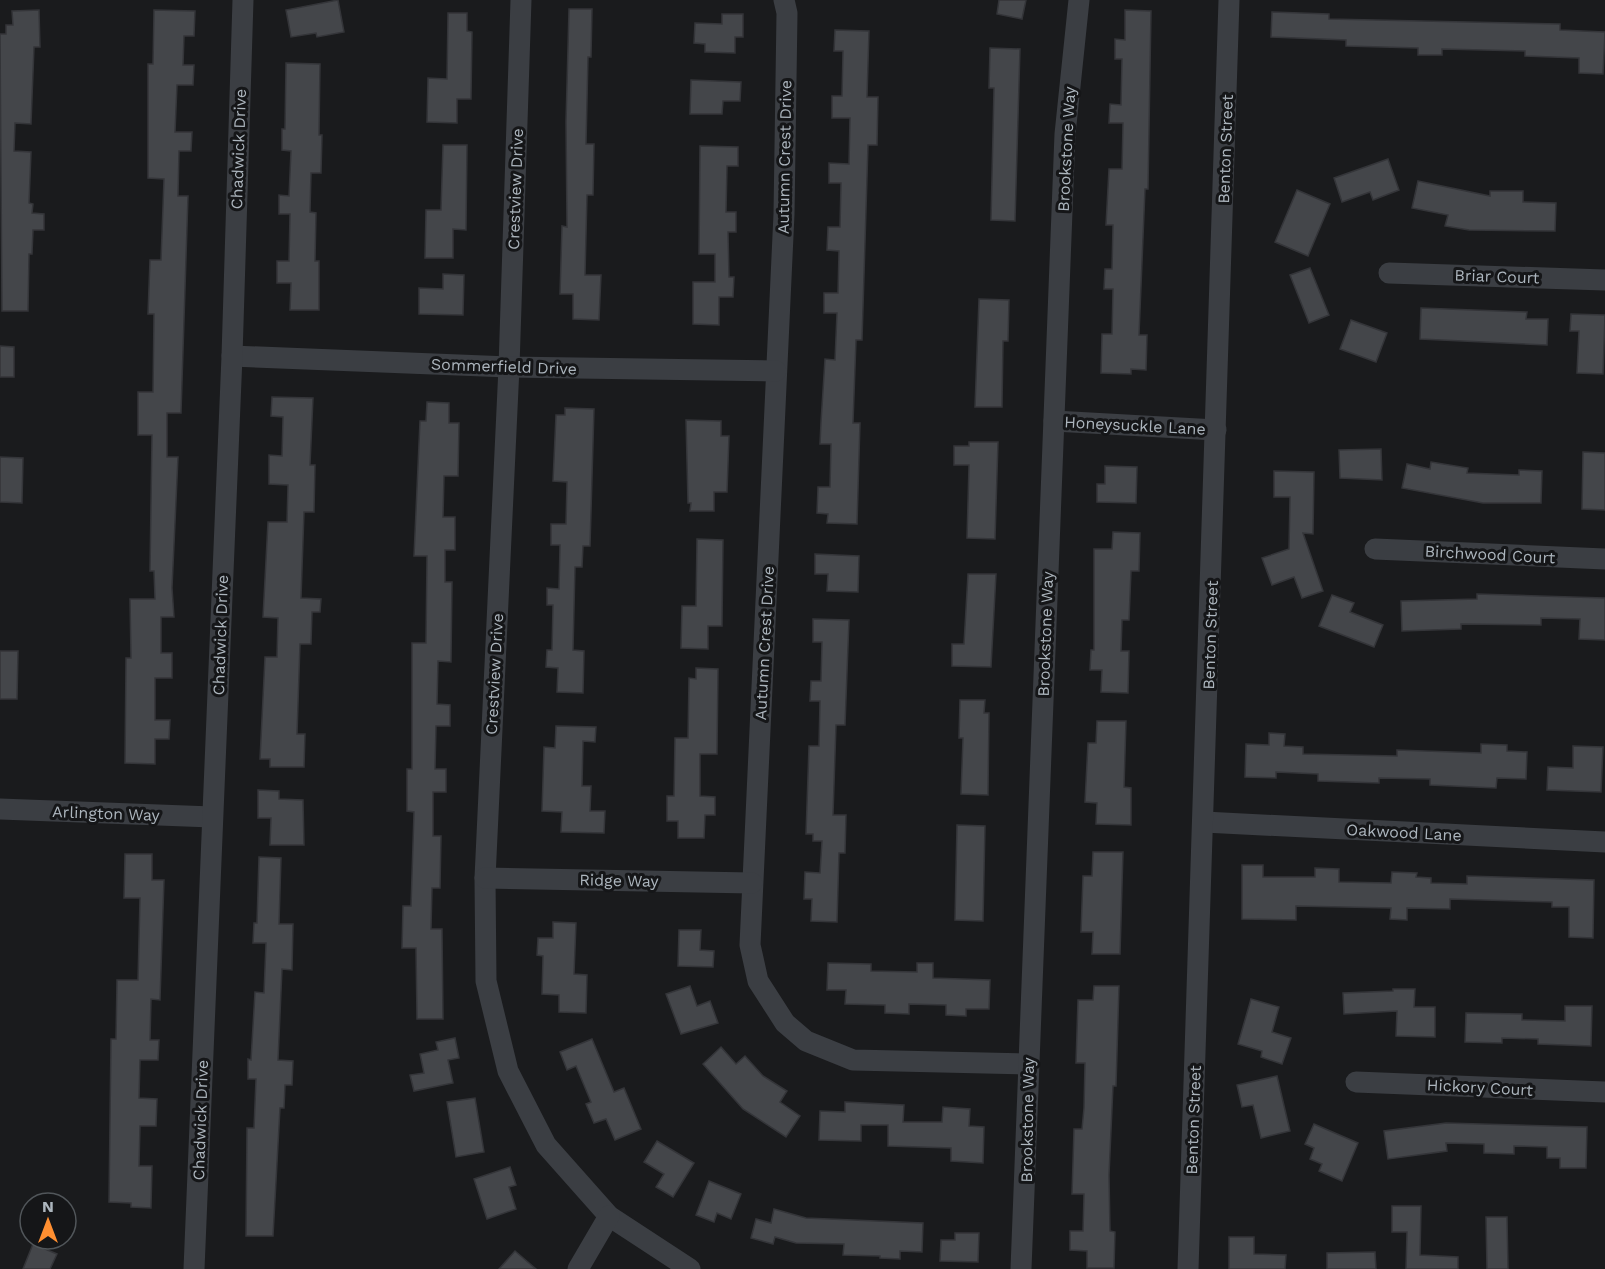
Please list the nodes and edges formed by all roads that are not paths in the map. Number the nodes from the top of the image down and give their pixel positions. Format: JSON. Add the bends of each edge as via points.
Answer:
{"nodes":[{"id":1,"x":243,"y":0,"type":"edge"},
{"id":2,"x":521,"y":0,"type":"edge"},
{"id":3,"x":784,"y":0,"type":"edge"},
{"id":4,"x":1079,"y":0,"type":"edge"},
{"id":5,"x":1229,"y":0,"type":"edge"},
{"id":6,"x":1389,"y":273,"type":"dead end"},
{"id":7,"x":1605,"y":280,"type":"edge"},
{"id":8,"x":232,"y":356,"type":"junction"},
{"id":9,"x":509,"y":367,"type":"junction"},
{"id":10,"x":776,"y":371,"type":"junction"},
{"id":11,"x":1054,"y":421,"type":"junction"},
{"id":12,"x":1216,"y":430,"type":"junction"},
{"id":13,"x":1375,"y":549,"type":"dead end"},
{"id":14,"x":1605,"y":559,"type":"edge"},
{"id":15,"x":0,"y":809,"type":"edge"},
{"id":16,"x":212,"y":817,"type":"junction"},
{"id":17,"x":1204,"y":822,"type":"junction"},
{"id":18,"x":1605,"y":842,"type":"edge"},
{"id":19,"x":485,"y":878,"type":"junction"},
{"id":20,"x":752,"y":883,"type":"junction"},
{"id":21,"x":1028,"y":1064,"type":"junction"},
{"id":22,"x":1356,"y":1082,"type":"dead end"},
{"id":23,"x":1605,"y":1092,"type":"edge"},
{"id":24,"x":609,"y":1216,"type":"junction"},
{"id":25,"x":194,"y":1269,"type":"edge"},
{"id":26,"x":578,"y":1269,"type":"edge"},
{"id":27,"x":690,"y":1269,"type":"edge"},
{"id":28,"x":1021,"y":1269,"type":"edge"},
{"id":29,"x":1188,"y":1269,"type":"edge"}],
"edges":[{"from":1,"to":8,"type":"street","name":"Chadwick Drive"},
{"from":2,"to":9,"type":"street","name":"Crestview Drive"},
{"from":3,"to":10,"type":"street","name":"Autumn Crest Drive","via":[[784,214]]},
{"from":4,"to":11,"type":"street","name":"Brookstone Way","via":[[1065,134]]},
{"from":5,"to":12,"type":"street","name":"Benton Street"},
{"from":6,"to":7,"type":"street","name":"Briar Court"},
{"from":8,"to":9,"type":"street","name":"Sommerfield Drive"},
{"from":8,"to":16,"type":"street","name":"Chadwick Drive"},
{"from":9,"to":10,"type":"street","name":"Sommerfield Drive"},
{"from":9,"to":19,"type":"street","name":"Crestview Drive"},
{"from":10,"to":20,"type":"street","name":"Autumn Crest Drive"},
{"from":11,"to":12,"type":"street","name":"Honeysuckle Lane"},
{"from":11,"to":21,"type":"street","name":"Brookstone Way"},
{"from":12,"to":17,"type":"street","name":"Benton Street"},
{"from":13,"to":14,"type":"street","name":"Birchwood Court"},
{"from":15,"to":16,"type":"street","name":"Arlington Way"},
{"from":16,"to":25,"type":"street","name":"Chadwick Drive"},
{"from":17,"to":18,"type":"street","name":"Oakwood Lane"},
{"from":17,"to":29,"type":"street","name":"Benton Street"},
{"from":19,"to":20,"type":"street","name":"Ridge Way"},
{"from":19,"to":24,"type":"street","name":"Crestview Drive","via":[[486,981],[508,1071],[546,1145]]},
{"from":20,"to":21,"type":"street","name":"Autumn Crest Drive","via":[[750,945],[758,981],[785,1023],[806,1041],[853,1060]]},
{"from":21,"to":28,"type":"street","name":"Brookstone Way"},
{"from":22,"to":23,"type":"street","name":"Hickory Court"},
{"from":24,"to":26,"type":"street"},
{"from":24,"to":27,"type":"street","name":"Crestview Drive"}]}
